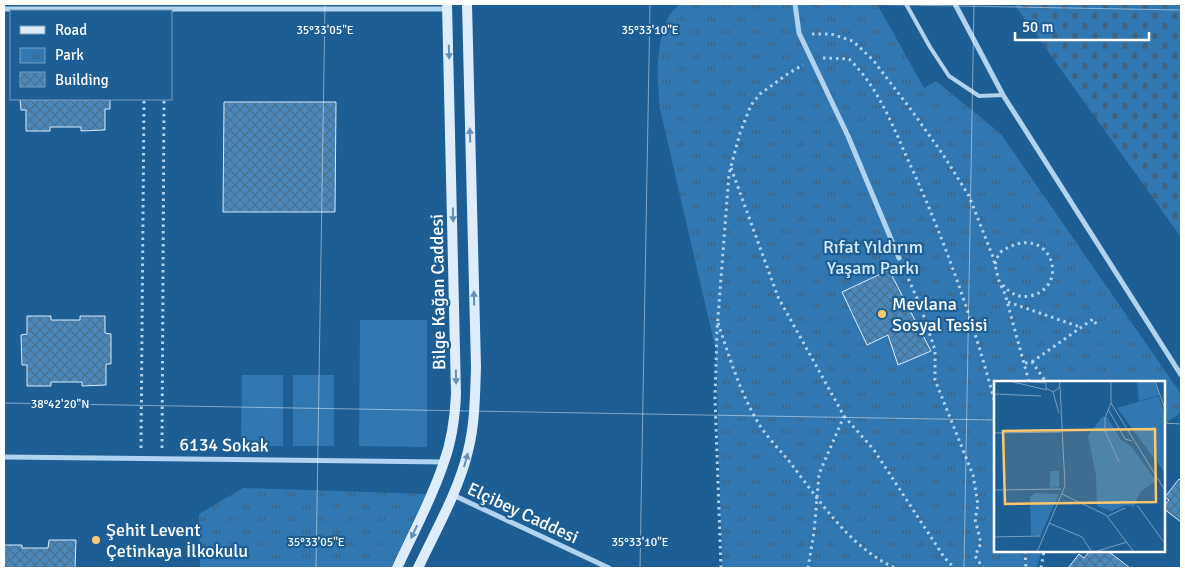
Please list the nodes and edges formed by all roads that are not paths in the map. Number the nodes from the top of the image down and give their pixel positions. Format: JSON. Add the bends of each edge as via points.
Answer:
{"nodes":[{"id":1,"x":466,"y":4,"type":"edge"},
{"id":2,"x":795,"y":4,"type":"edge"},
{"id":3,"x":906,"y":4,"type":"edge"},
{"id":4,"x":955,"y":4,"type":"edge"},
{"id":5,"x":447,"y":6,"type":"edge"},
{"id":6,"x":4,"y":9,"type":"edge"},
{"id":7,"x":1003,"y":95,"type":"junction"},
{"id":8,"x":899,"y":258,"type":"road end"},
{"id":9,"x":1181,"y":375,"type":"edge"},
{"id":10,"x":4,"y":456,"type":"edge"},
{"id":11,"x":444,"y":462,"type":"junction"},
{"id":12,"x":452,"y":495,"type":"junction"},
{"id":13,"x":397,"y":568,"type":"edge"},
{"id":14,"x":418,"y":568,"type":"edge"},
{"id":15,"x":609,"y":568,"type":"edge"}],
"edges":[{"from":12,"to":1,"type":"street","name":"Bilge Kağan Caddesi","one_way":true,"via":[[463,471],[472,435],[476,367]]},
{"from":2,"to":8,"type":"street","via":[[799,33],[848,136]]},
{"from":3,"to":7,"type":"lane","via":[[949,76],[979,96]]},
{"from":4,"to":7,"type":"street"},
{"from":5,"to":6,"type":"street"},
{"from":5,"to":11,"type":"street","name":"Bilge Kağan Caddesi","one_way":true,"via":[[456,394],[451,438]]},
{"from":7,"to":9,"type":"street"},
{"from":10,"to":11,"type":"street","name":"6134 Sokak"},
{"from":11,"to":13,"type":"street","name":"Bilge Kağan Caddesi","one_way":true},
{"from":12,"to":14,"type":"street","name":"Bilge Kağan Caddesi"},
{"from":12,"to":15,"type":"street","name":"Elçibey Caddesi"}]}
